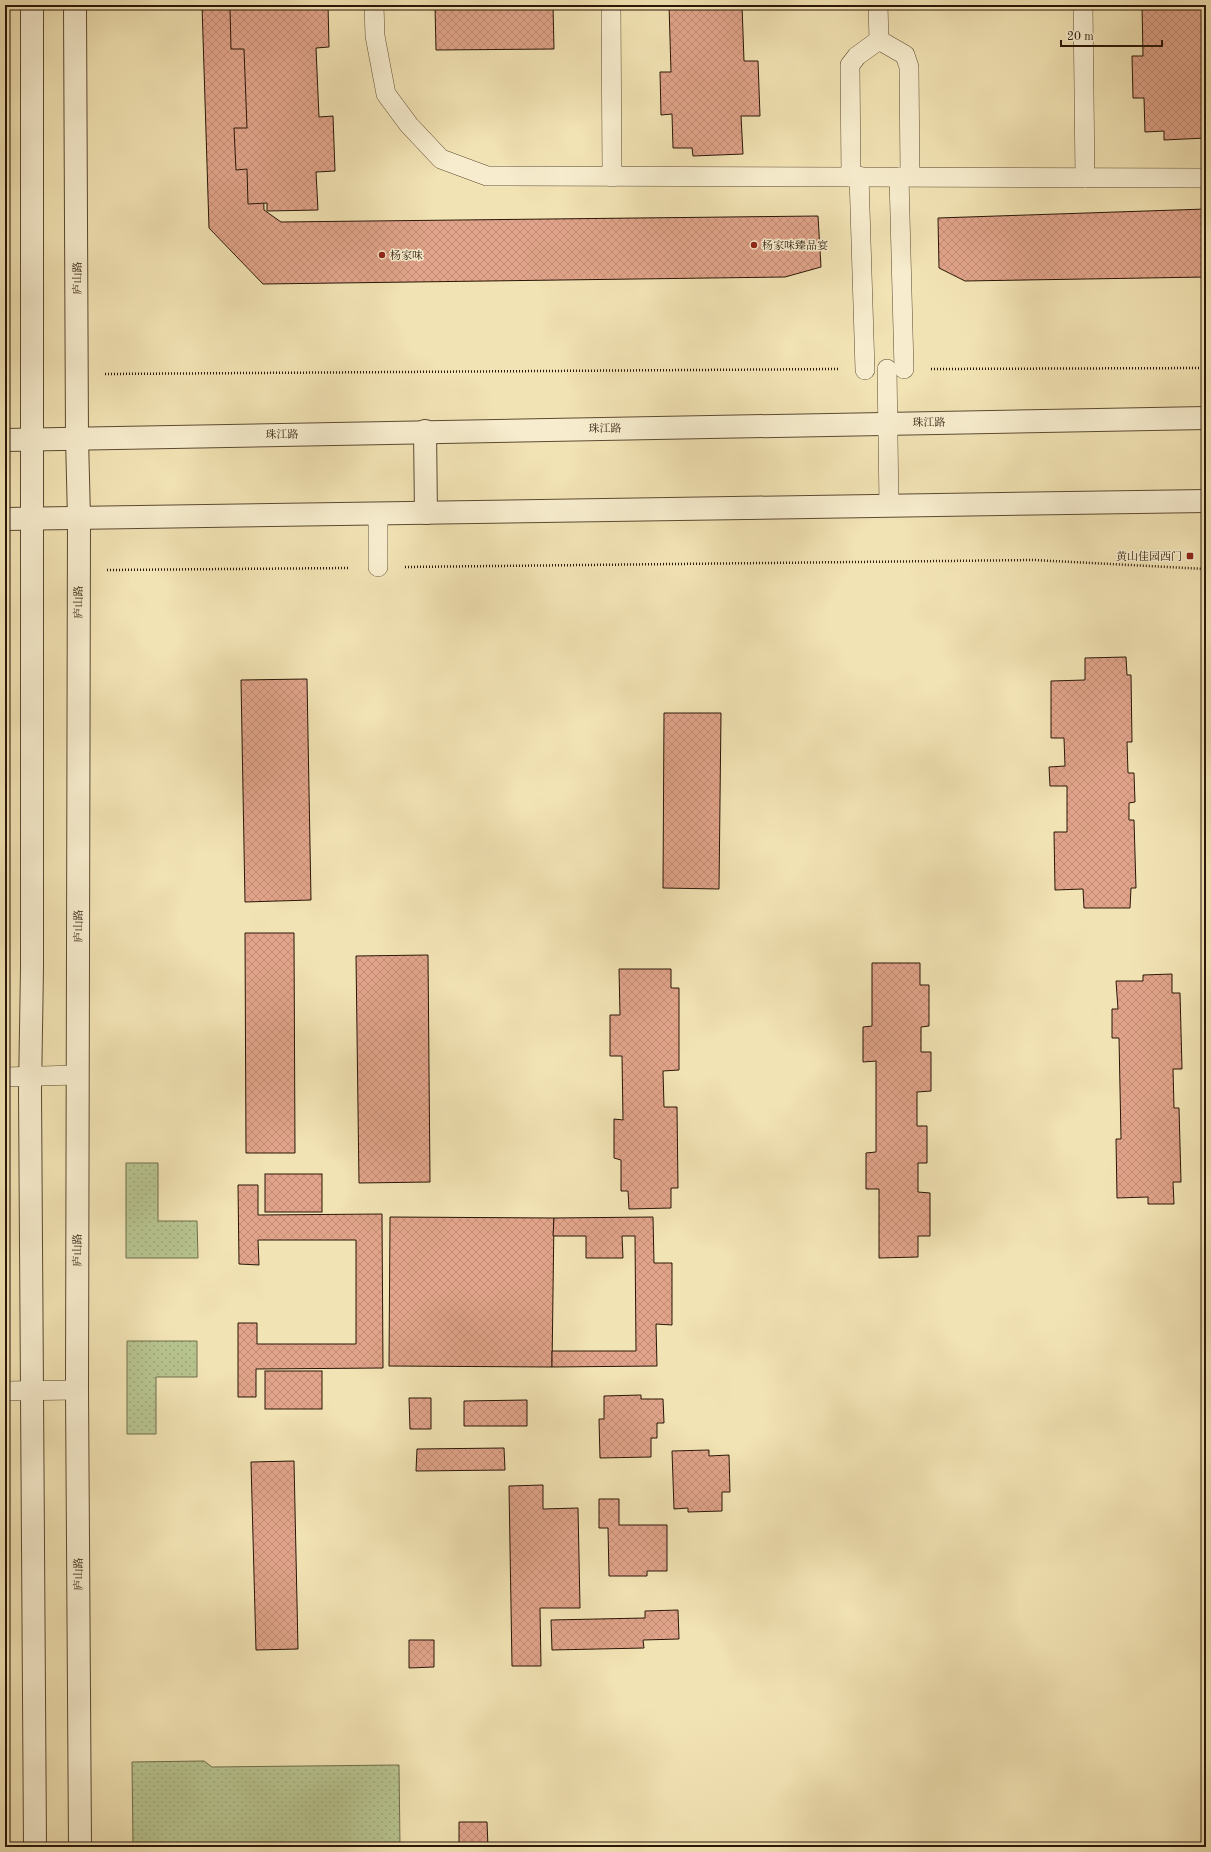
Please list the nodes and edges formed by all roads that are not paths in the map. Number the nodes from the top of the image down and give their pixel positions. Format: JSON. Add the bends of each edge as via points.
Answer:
{"nodes":[{"id":1,"x":32,"y":5,"type":"edge"},
{"id":2,"x":75,"y":5,"type":"edge"},
{"id":3,"x":374,"y":5,"type":"edge"},
{"id":4,"x":611,"y":5,"type":"edge"},
{"id":5,"x":878,"y":5,"type":"edge"},
{"id":6,"x":1083,"y":5,"type":"edge"},
{"id":7,"x":879,"y":40,"type":"junction"},
{"id":8,"x":612,"y":176,"type":"junction"},
{"id":9,"x":855,"y":176,"type":"junction"},
{"id":10,"x":904,"y":177,"type":"junction"},
{"id":11,"x":1084,"y":178,"type":"junction"},
{"id":12,"x":1206,"y":178,"type":"edge"},
{"id":13,"x":866,"y":370,"type":"road end"},
{"id":14,"x":1206,"y":418,"type":"edge"},
{"id":15,"x":888,"y":423,"type":"junction"},
{"id":16,"x":425,"y":432,"type":"junction"},
{"id":17,"x":77,"y":438,"type":"junction"},
{"id":18,"x":5,"y":440,"type":"edge"},
{"id":19,"x":32,"y":440,"type":"junction"},
{"id":20,"x":1206,"y":501,"type":"edge"},
{"id":21,"x":889,"y":505,"type":"junction"},
{"id":22,"x":426,"y":513,"type":"junction"},
{"id":23,"x":378,"y":514,"type":"junction"},
{"id":24,"x":79,"y":518,"type":"junction"},
{"id":25,"x":5,"y":519,"type":"edge"},
{"id":26,"x":33,"y":519,"type":"junction"},
{"id":27,"x":378,"y":567,"type":"road end"},
{"id":28,"x":77,"y":1075,"type":"junction"},
{"id":29,"x":5,"y":1077,"type":"edge"},
{"id":30,"x":31,"y":1077,"type":"junction"},
{"id":31,"x":32,"y":1390,"type":"junction"},
{"id":32,"x":77,"y":1390,"type":"junction"},
{"id":33,"x":5,"y":1391,"type":"edge"},
{"id":34,"x":35,"y":1847,"type":"edge"},
{"id":35,"x":80,"y":1847,"type":"edge"}],
"edges":[{"from":1,"to":19,"type":"street"},
{"from":2,"to":17,"type":"street","name":"庐山路"},
{"from":3,"to":8,"type":"lane","via":[[374,36],[386,94],[409,125],[441,159],[487,176]]},
{"from":4,"to":8,"type":"lane"},
{"from":5,"to":7,"type":"lane"},
{"from":6,"to":11,"type":"lane"},
{"from":7,"to":9,"type":"lane","via":[[857,56],[850,65]]},
{"from":7,"to":10,"type":"lane","via":[[905,55],[910,67]]},
{"from":8,"to":9,"type":"lane"},
{"from":9,"to":10,"type":"lane"},
{"from":9,"to":13,"type":"lane"},
{"from":10,"to":11,"type":"lane"},
{"from":10,"to":15,"type":"lane","via":[[895,369]]},
{"from":11,"to":12,"type":"lane"},
{"from":14,"to":15,"type":"street","name":"珠江路"},
{"from":15,"to":16,"type":"street","name":"珠江路"},
{"from":15,"to":21,"type":"lane"},
{"from":16,"to":17,"type":"street","name":"珠江路"},
{"from":16,"to":22,"type":"street"},
{"from":17,"to":19,"type":"street","name":"珠江路"},
{"from":17,"to":24,"type":"street","name":"庐山路"},
{"from":18,"to":19,"type":"street","name":"珠江路"},
{"from":19,"to":26,"type":"street"},
{"from":20,"to":21,"type":"street"},
{"from":21,"to":22,"type":"street"},
{"from":22,"to":23,"type":"street"},
{"from":23,"to":24,"type":"street"},
{"from":23,"to":27,"type":"lane"},
{"from":24,"to":26,"type":"street"},
{"from":24,"to":28,"type":"street","name":"庐山路"},
{"from":25,"to":26,"type":"street"},
{"from":26,"to":30,"type":"street"},
{"from":28,"to":30,"type":"lane"},
{"from":28,"to":32,"type":"street","name":"庐山路"},
{"from":29,"to":30,"type":"lane"},
{"from":30,"to":31,"type":"street"},
{"from":31,"to":32,"type":"lane"},
{"from":31,"to":33,"type":"lane"},
{"from":31,"to":34,"type":"street"},
{"from":32,"to":35,"type":"street","name":"庐山路"}]}
